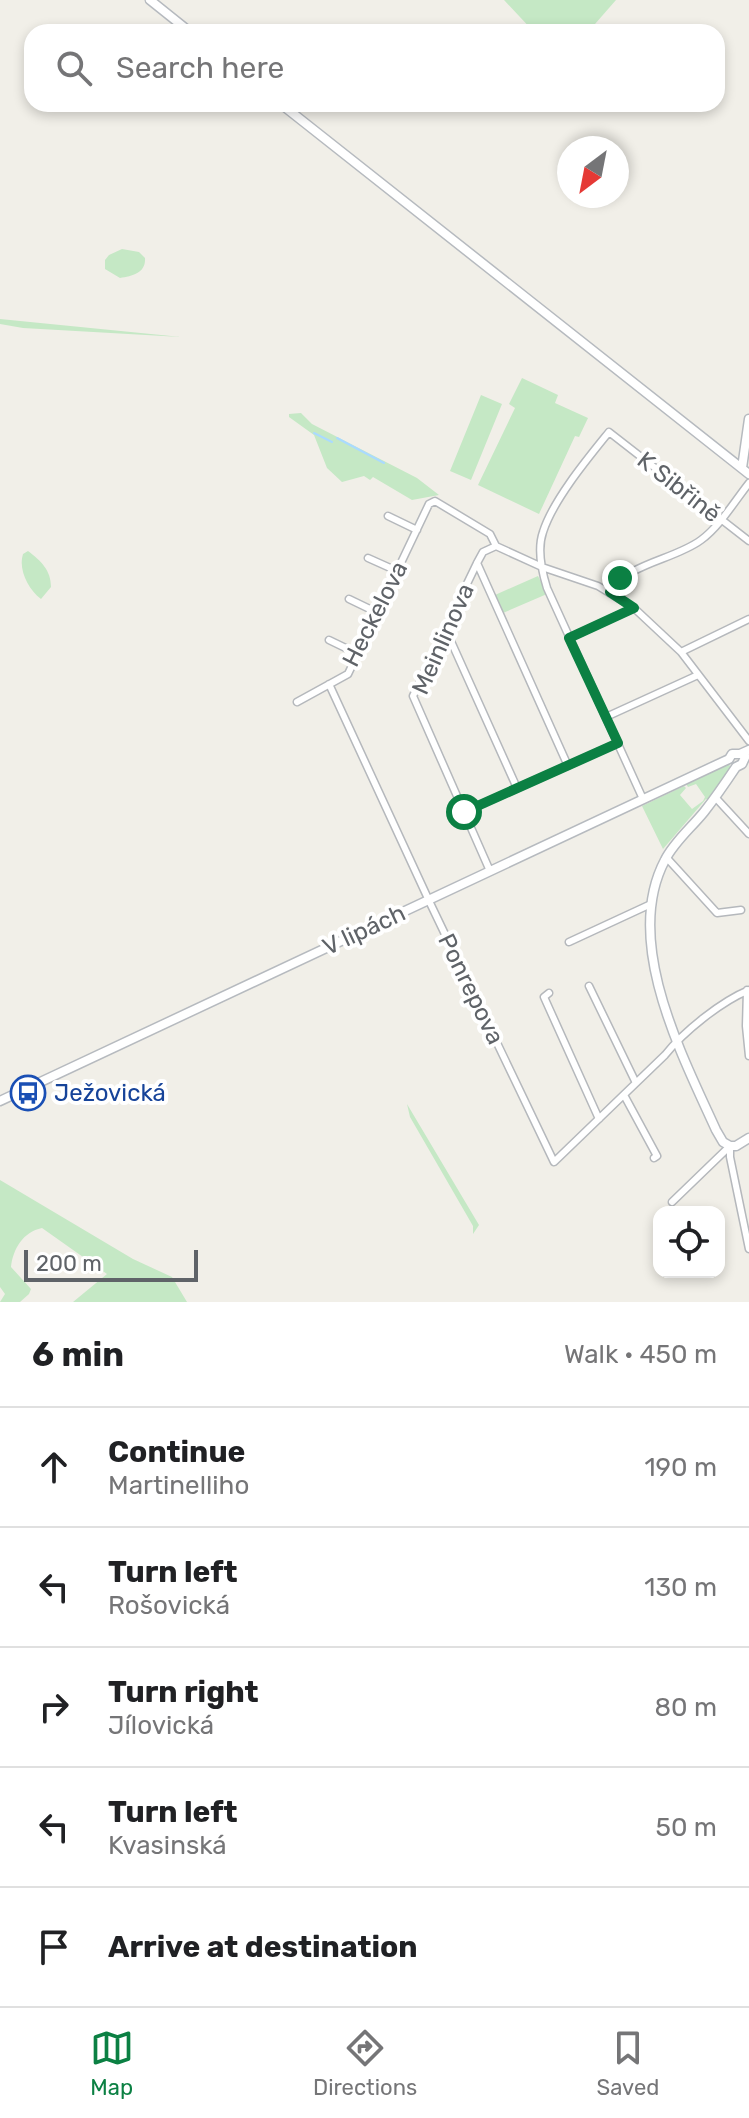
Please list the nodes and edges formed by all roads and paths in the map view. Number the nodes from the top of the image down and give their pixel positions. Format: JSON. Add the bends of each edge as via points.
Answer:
{"nodes":[{"id":1,"x":150,"y":0,"type":"edge"},
{"id":2,"x":180,"y":24,"type":"edge"},
{"id":3,"x":291,"y":112,"type":"edge"},
{"id":4,"x":749,"y":419,"type":"edge"},
{"id":5,"x":746,"y":471,"type":"edge"},
{"id":6,"x":749,"y":483,"type":"edge"},
{"id":7,"x":388,"y":516,"type":"dead end"},
{"id":8,"x":721,"y":519,"type":"junction"},
{"id":9,"x":417,"y":530,"type":"junction"},
{"id":10,"x":749,"y":541,"type":"edge"},
{"id":11,"x":496,"y":546,"type":"junction"},
{"id":12,"x":368,"y":558,"type":"dead end"},
{"id":13,"x":477,"y":563,"type":"junction"},
{"id":14,"x":542,"y":567,"type":"junction"},
{"id":15,"x":397,"y":571,"type":"junction"},
{"id":16,"x":610,"y":592,"type":"junction"},
{"id":17,"x":349,"y":599,"type":"dead end"},
{"id":18,"x":634,"y":608,"type":"junction"},
{"id":19,"x":378,"y":613,"type":"junction"},
{"id":20,"x":749,"y":619,"type":"edge"},
{"id":21,"x":445,"y":628,"type":"junction"},
{"id":22,"x":569,"y":638,"type":"junction"},
{"id":23,"x":329,"y":640,"type":"dead end"},
{"id":24,"x":681,"y":652,"type":"junction"},
{"id":25,"x":358,"y":654,"type":"junction"},
{"id":26,"x":698,"y":675,"type":"junction"},
{"id":27,"x":329,"y":684,"type":"junction"},
{"id":28,"x":297,"y":702,"type":"dead end"},
{"id":29,"x":606,"y":717,"type":"junction"},
{"id":30,"x":749,"y":741,"type":"edge"},
{"id":31,"x":618,"y":743,"type":"junction"},
{"id":32,"x":745,"y":753,"type":"edge"},
{"id":33,"x":729,"y":759,"type":"junction"},
{"id":34,"x":568,"y":766,"type":"junction"},
{"id":35,"x":736,"y":767,"type":"junction"},
{"id":36,"x":517,"y":788,"type":"junction"},
{"id":37,"x":715,"y":797,"type":"junction"},
{"id":38,"x":643,"y":799,"type":"junction"},
{"id":39,"x":464,"y":812,"type":"junction"},
{"id":40,"x":749,"y":834,"type":"edge"},
{"id":41,"x":666,"y":857,"type":"junction"},
{"id":42,"x":490,"y":871,"type":"junction"},
{"id":43,"x":428,"y":899,"type":"junction"},
{"id":44,"x":651,"y":904,"type":"junction"},
{"id":45,"x":741,"y":910,"type":"dead end"},
{"id":46,"x":569,"y":942,"type":"dead end"},
{"id":47,"x":589,"y":986,"type":"dead end"},
{"id":48,"x":748,"y":990,"type":"edge"},
{"id":49,"x":549,"y":993,"type":"dead end"},
{"id":50,"x":676,"y":1041,"type":"junction"},
{"id":51,"x":749,"y":1056,"type":"edge"},
{"id":52,"x":636,"y":1083,"type":"junction"},
{"id":53,"x":624,"y":1095,"type":"junction"},
{"id":54,"x":0,"y":1101,"type":"edge"},
{"id":55,"x":599,"y":1119,"type":"junction"},
{"id":56,"x":749,"y":1138,"type":"edge"},
{"id":57,"x":730,"y":1146,"type":"junction"},
{"id":58,"x":654,"y":1158,"type":"dead end"},
{"id":59,"x":672,"y":1202,"type":"dead end"},
{"id":60,"x":749,"y":1249,"type":"edge"}],
"edges":[{"from":1,"to":2,"type":"street"},
{"from":3,"to":5,"type":"street"},
{"from":4,"to":5,"type":"street"},
{"from":6,"to":8,"type":"street"},
{"from":7,"to":9,"type":"street"},
{"from":8,"to":10,"type":"street","name":"K Sibřině"},
{"from":8,"to":14,"type":"street","name":"K Sibřině","via":[[609,432],[542,534]]},
{"from":8,"to":16,"type":"street","via":[[698,542],[620,578]]},
{"from":9,"to":11,"type":"street","name":"Heckelova","via":[[429,504],[439,502],[493,537]]},
{"from":9,"to":15,"type":"street","name":"Heckelova"},
{"from":11,"to":13,"type":"street","name":"Meinlinova","via":[[483,552]]},
{"from":11,"to":14,"type":"street"},
{"from":12,"to":15,"type":"street"},
{"from":13,"to":21,"type":"street","name":"Meinlinova"},
{"from":13,"to":34,"type":"street"},
{"from":14,"to":16,"type":"street"},
{"from":14,"to":22,"type":"street"},
{"from":15,"to":19,"type":"street","name":"Heckelova"},
{"from":16,"to":18,"type":"street"},
{"from":17,"to":19,"type":"street"},
{"from":18,"to":22,"type":"street"},
{"from":18,"to":24,"type":"street"},
{"from":19,"to":25,"type":"street","name":"Heckelova"},
{"from":20,"to":24,"type":"street"},
{"from":21,"to":36,"type":"street"},
{"from":21,"to":39,"type":"street","name":"Meinlinova","via":[[413,700]]},
{"from":22,"to":29,"type":"street"},
{"from":23,"to":25,"type":"street"},
{"from":24,"to":26,"type":"street"},
{"from":25,"to":27,"type":"street","name":"Heckelova","via":[[348,674]]},
{"from":26,"to":29,"type":"street"},
{"from":26,"to":30,"type":"street"},
{"from":27,"to":28,"type":"street","name":"Heckelova"},
{"from":27,"to":43,"type":"street","name":"Ponrepova"},
{"from":29,"to":31,"type":"street"},
{"from":31,"to":34,"type":"street"},
{"from":31,"to":38,"type":"street"},
{"from":32,"to":33,"type":"street","name":"V lipách"},
{"from":32,"to":35,"type":"street"},
{"from":33,"to":35,"type":"street"},
{"from":33,"to":38,"type":"street","name":"V lipách"},
{"from":34,"to":36,"type":"street"},
{"from":35,"to":37,"type":"street"},
{"from":36,"to":39,"type":"street"},
{"from":37,"to":40,"type":"street"},
{"from":37,"to":41,"type":"street"},
{"from":38,"to":42,"type":"street","name":"V lipách"},
{"from":39,"to":42,"type":"street","name":"Meinlinova"},
{"from":41,"to":44,"type":"street"},
{"from":41,"to":45,"type":"street","via":[[717,913]]},
{"from":42,"to":43,"type":"street","name":"V lipách"},
{"from":43,"to":54,"type":"street","name":"V lipách"},
{"from":43,"to":55,"type":"street","name":"Ponrepova","via":[[554,1162]]},
{"from":44,"to":46,"type":"street"},
{"from":44,"to":50,"type":"street","via":[[655,964]]},
{"from":47,"to":52,"type":"street"},
{"from":48,"to":50,"type":"street"},
{"from":48,"to":51,"type":"street"},
{"from":49,"to":55,"type":"street","via":[[544,997]]},
{"from":50,"to":52,"type":"street"},
{"from":50,"to":57,"type":"street","via":[[719,1137]]},
{"from":52,"to":53,"type":"street"},
{"from":53,"to":55,"type":"street"},
{"from":53,"to":58,"type":"street"},
{"from":56,"to":57,"type":"street"},
{"from":57,"to":59,"type":"street"},
{"from":57,"to":60,"type":"street"}]}
